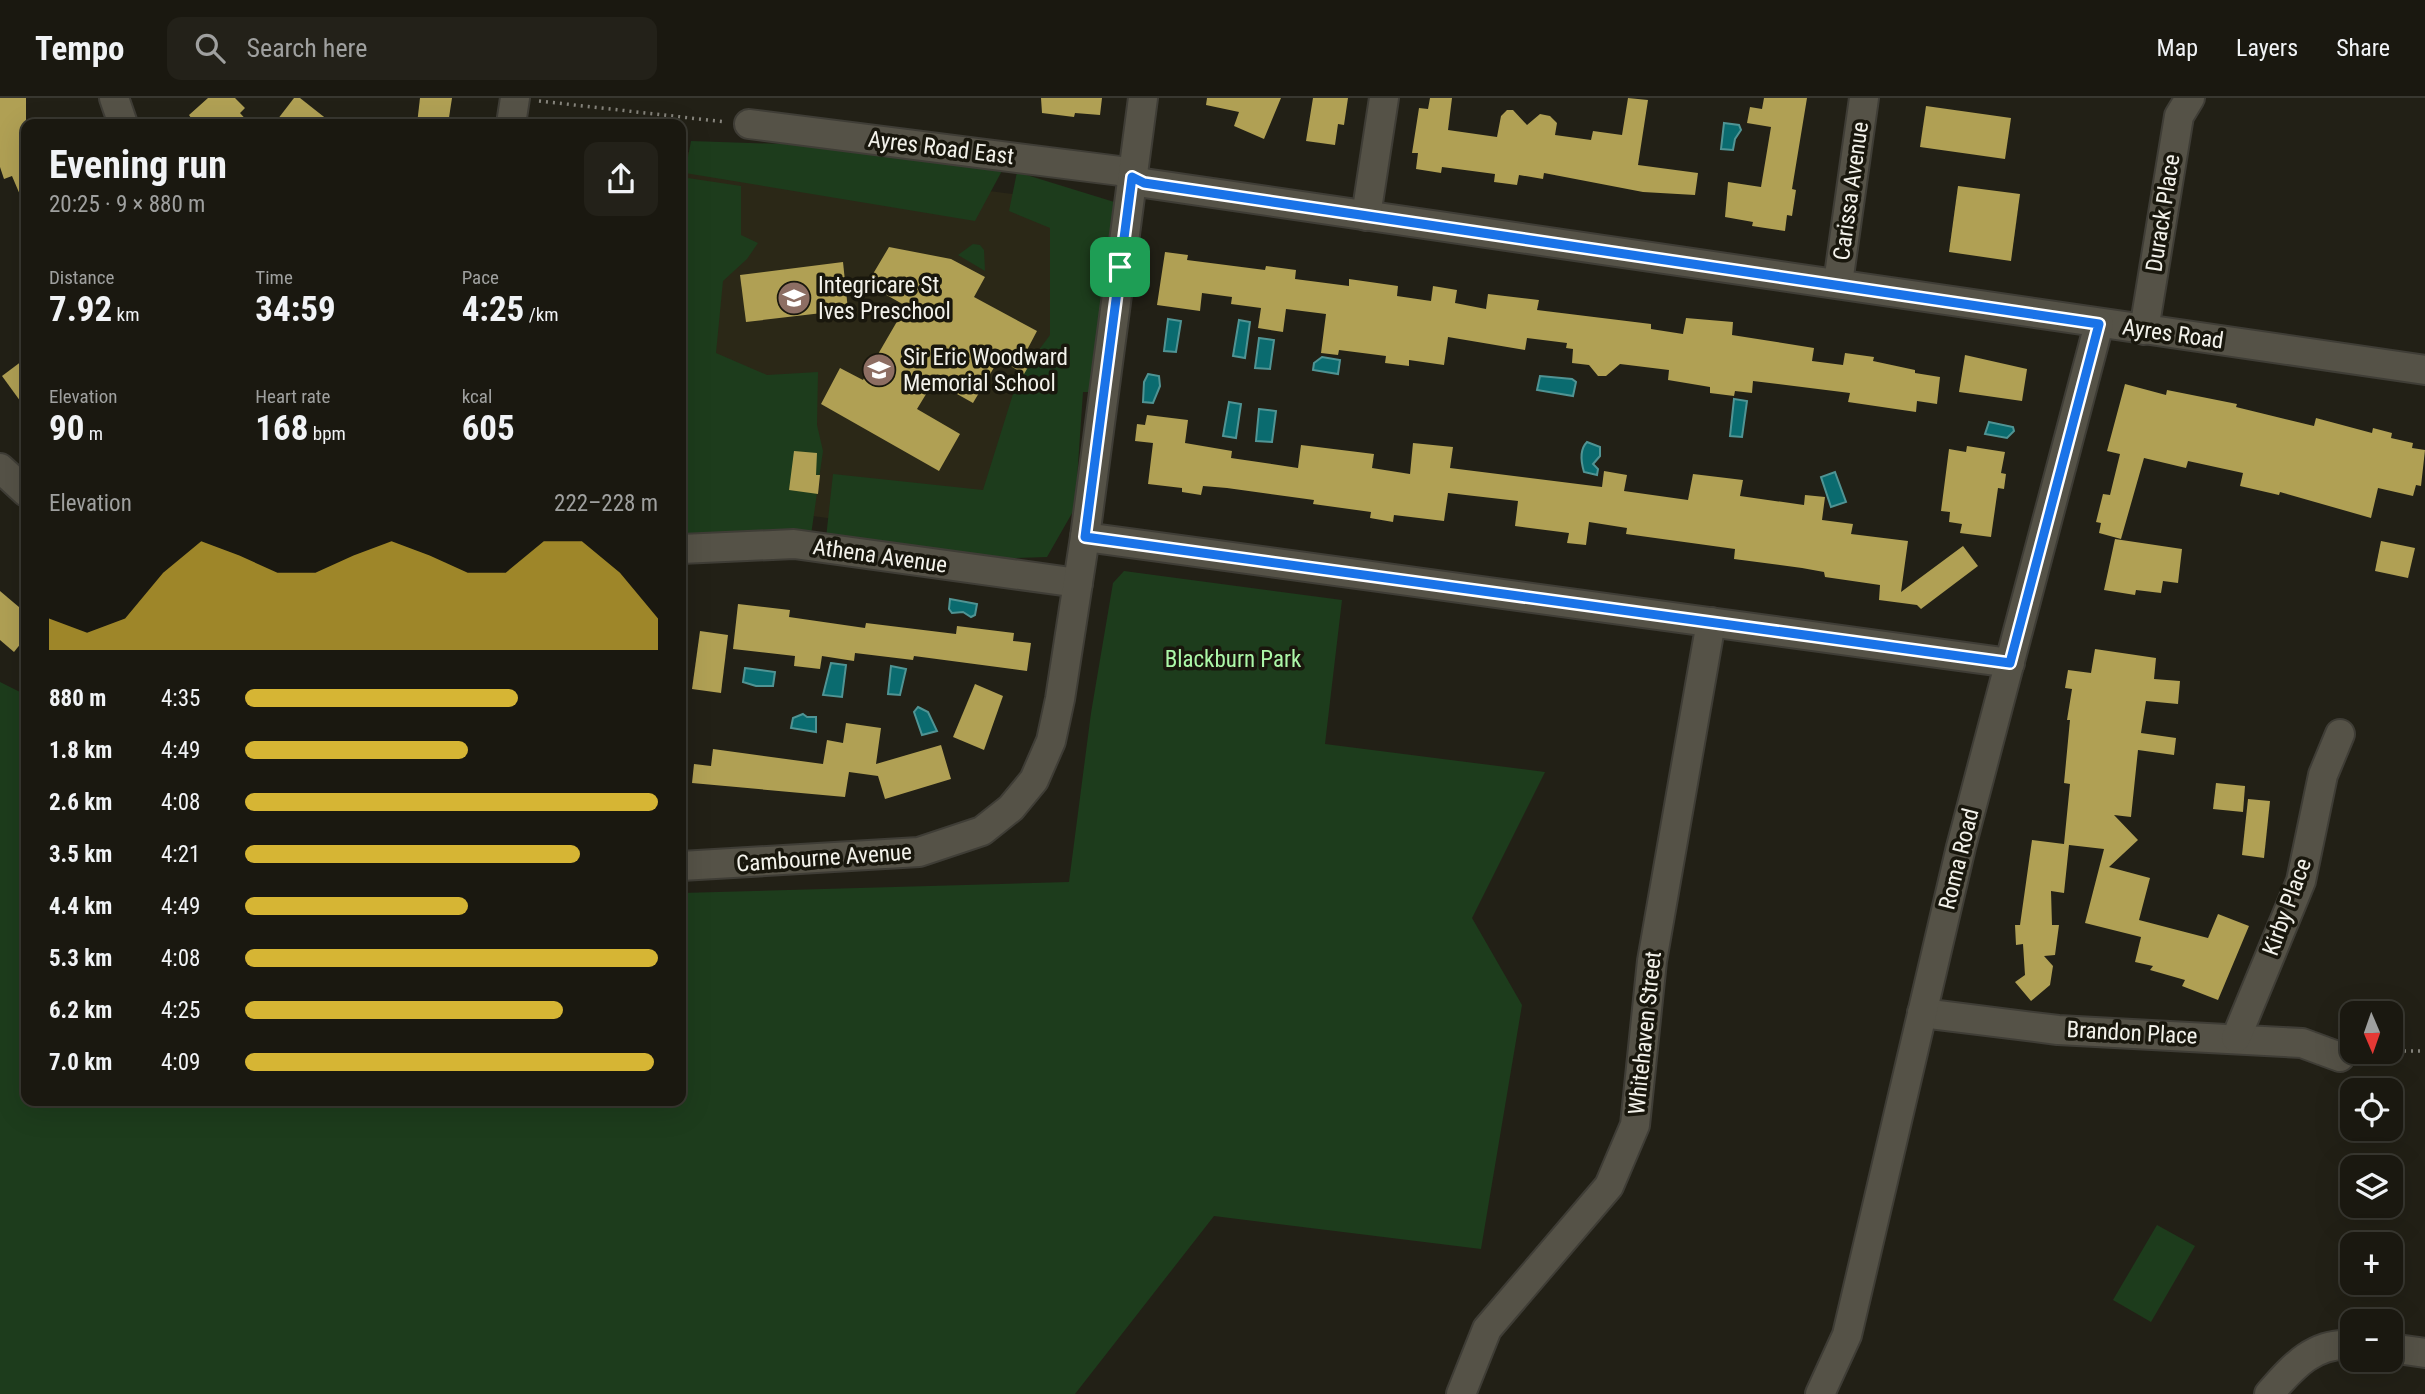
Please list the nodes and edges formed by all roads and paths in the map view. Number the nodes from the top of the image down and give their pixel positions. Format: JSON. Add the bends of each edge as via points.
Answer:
{"nodes":[{"id":1,"x":114,"y":98,"type":"edge"},
{"id":2,"x":515,"y":98,"type":"edge"},
{"id":3,"x":1143,"y":98,"type":"edge"},
{"id":4,"x":1384,"y":98,"type":"edge"},
{"id":5,"x":1864,"y":98,"type":"edge"},
{"id":6,"x":2190,"y":98,"type":"edge"},
{"id":7,"x":121,"y":119,"type":"edge"},
{"id":8,"x":512,"y":119,"type":"edge"},
{"id":9,"x":749,"y":124,"type":"joint"},
{"id":10,"x":1132,"y":177,"type":"junction"},
{"id":11,"x":1366,"y":216,"type":"junction"},
{"id":12,"x":1838,"y":283,"type":"junction"},
{"id":13,"x":2099,"y":324,"type":"junction"},
{"id":14,"x":2144,"y":330,"type":"junction"},
{"id":15,"x":2425,"y":370,"type":"edge"},
{"id":16,"x":0,"y":468,"type":"edge"},
{"id":17,"x":21,"y":487,"type":"edge"},
{"id":18,"x":1085,"y":537,"type":"junction"},
{"id":19,"x":686,"y":549,"type":"edge"},
{"id":20,"x":1078,"y":583,"type":"junction"},
{"id":21,"x":1711,"y":622,"type":"junction"},
{"id":22,"x":2010,"y":663,"type":"junction"},
{"id":23,"x":2340,"y":734,"type":"dead end"},
{"id":24,"x":686,"y":866,"type":"edge"},
{"id":25,"x":1922,"y":1013,"type":"junction"},
{"id":26,"x":2236,"y":1038,"type":"junction"},
{"id":27,"x":2403,"y":1051,"type":"edge"},
{"id":28,"x":2425,"y":1051,"type":"edge"},
{"id":29,"x":2340,"y":1057,"type":"dead end"},
{"id":30,"x":2340,"y":1346,"type":"edge"},
{"id":31,"x":2403,"y":1350,"type":"edge"},
{"id":32,"x":2425,"y":1353,"type":"edge"},
{"id":33,"x":1461,"y":1394,"type":"edge"},
{"id":34,"x":1819,"y":1394,"type":"edge"},
{"id":35,"x":2269,"y":1394,"type":"edge"}],
"edges":[{"from":1,"to":7,"type":"street"},
{"from":2,"to":8,"type":"street"},
{"from":2,"to":9,"type":"path"},
{"from":3,"to":10,"type":"street","name":"Cambourne Avenue"},
{"from":4,"to":11,"type":"street"},
{"from":5,"to":12,"type":"street","name":"Carissa Avenue"},
{"from":6,"to":14,"type":"street","name":"Durack Place","via":[[2179,116]]},
{"from":9,"to":10,"type":"street","name":"Ayres Road East","via":[[1120,171]]},
{"from":10,"to":11,"type":"street","name":"Ayres Road","via":[[1144,183]]},
{"from":10,"to":18,"type":"street","name":"Cambourne Avenue"},
{"from":11,"to":12,"type":"street","name":"Ayres Road"},
{"from":12,"to":13,"type":"street","name":"Ayres Road"},
{"from":13,"to":14,"type":"street","name":"Ayres Road"},
{"from":13,"to":22,"type":"street","name":"Roma Road"},
{"from":14,"to":15,"type":"street","name":"Ayres Road"},
{"from":16,"to":17,"type":"street"},
{"from":18,"to":20,"type":"street","name":"Cambourne Avenue"},
{"from":18,"to":21,"type":"street"},
{"from":19,"to":20,"type":"street","name":"Athena Avenue","via":[[794,544]]},
{"from":20,"to":24,"type":"street","name":"Cambourne Avenue","via":[[1051,741],[1034,780],[1011,808],[982,831],[919,852]]},
{"from":21,"to":22,"type":"street"},
{"from":21,"to":33,"type":"street","name":"Whitehaven Street","via":[[1651,961],[1635,1125],[1609,1186],[1487,1329]]},
{"from":22,"to":25,"type":"street","name":"Roma Road"},
{"from":23,"to":26,"type":"street","name":"Kirby Place","via":[[2323,775],[2301,881]]},
{"from":25,"to":26,"type":"street","name":"Brandon Place","via":[[2058,1030]]},
{"from":25,"to":34,"type":"street","name":"Roma Road","via":[[1847,1335]]},
{"from":26,"to":29,"type":"street","name":"Brandon Place","via":[[2302,1043]]},
{"from":27,"to":28,"type":"path"},
{"from":30,"to":35,"type":"street","via":[[2300,1359]]},
{"from":31,"to":32,"type":"street"}]}
